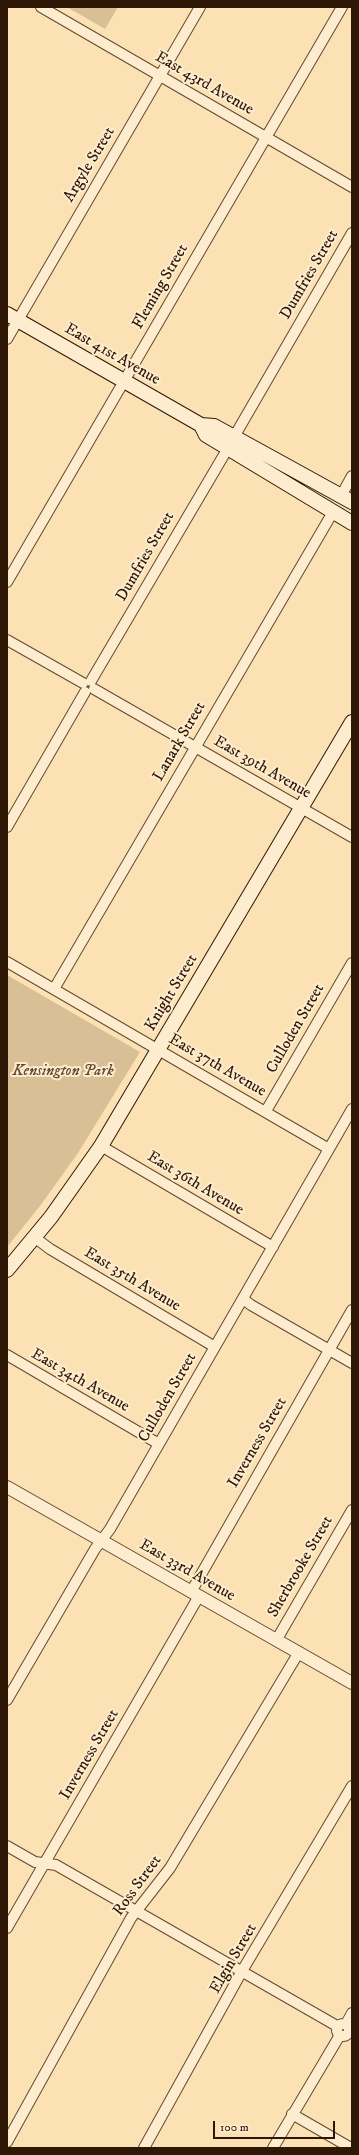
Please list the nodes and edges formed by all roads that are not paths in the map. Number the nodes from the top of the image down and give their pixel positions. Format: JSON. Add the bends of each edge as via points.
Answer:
{"nodes":[{"id":1,"x":41,"y":7,"type":"edge"},
{"id":2,"x":200,"y":7,"type":"edge"},
{"id":3,"x":342,"y":7,"type":"edge"},
{"id":4,"x":160,"y":76,"type":"junction"},
{"id":5,"x":266,"y":136,"type":"junction"},
{"id":6,"x":352,"y":187,"type":"edge"},
{"id":7,"x":352,"y":233,"type":"edge"},
{"id":8,"x":12,"y":317,"type":"edge"},
{"id":9,"x":7,"y":339,"type":"edge"},
{"id":10,"x":124,"y":381,"type":"junction"},
{"id":11,"x":231,"y":443,"type":"junction"},
{"id":12,"x":352,"y":476,"type":"edge"},
{"id":13,"x":346,"y":499,"type":"edge"},
{"id":14,"x":333,"y":512,"type":"junction"},
{"id":15,"x":352,"y":522,"type":"edge"},
{"id":16,"x":7,"y":582,"type":"edge"},
{"id":17,"x":7,"y":640,"type":"edge"},
{"id":18,"x":88,"y":686,"type":"junction"},
{"id":19,"x":352,"y":722,"type":"edge"},
{"id":20,"x":194,"y":747,"type":"junction"},
{"id":21,"x":301,"y":808,"type":"junction"},
{"id":22,"x":7,"y":827,"type":"edge"},
{"id":23,"x":352,"y":837,"type":"edge"},
{"id":24,"x":7,"y":962,"type":"edge"},
{"id":25,"x":352,"y":963,"type":"edge"},
{"id":26,"x":54,"y":989,"type":"junction"},
{"id":27,"x":158,"y":1050,"type":"junction"},
{"id":28,"x":352,"y":1109,"type":"edge"},
{"id":29,"x":266,"y":1111,"type":"junction"},
{"id":30,"x":101,"y":1146,"type":"junction"},
{"id":31,"x":329,"y":1149,"type":"junction"},
{"id":32,"x":34,"y":1238,"type":"junction"},
{"id":33,"x":273,"y":1248,"type":"junction"},
{"id":34,"x":7,"y":1270,"type":"edge"},
{"id":35,"x":243,"y":1299,"type":"junction"},
{"id":36,"x":352,"y":1310,"type":"edge"},
{"id":37,"x":215,"y":1347,"type":"junction"},
{"id":38,"x":329,"y":1350,"type":"junction"},
{"id":39,"x":7,"y":1355,"type":"edge"},
{"id":40,"x":352,"y":1363,"type":"edge"},
{"id":41,"x":159,"y":1444,"type":"junction"},
{"id":42,"x":7,"y":1487,"type":"edge"},
{"id":43,"x":352,"y":1510,"type":"edge"},
{"id":44,"x":102,"y":1541,"type":"junction"},
{"id":45,"x":195,"y":1594,"type":"junction"},
{"id":46,"x":276,"y":1639,"type":"junction"},
{"id":47,"x":299,"y":1652,"type":"junction"},
{"id":48,"x":352,"y":1683,"type":"edge"},
{"id":49,"x":7,"y":1700,"type":"edge"},
{"id":50,"x":352,"y":1786,"type":"edge"},
{"id":51,"x":7,"y":1846,"type":"edge"},
{"id":52,"x":45,"y":1863,"type":"junction"},
{"id":53,"x":136,"y":1911,"type":"junction"},
{"id":54,"x":7,"y":1928,"type":"edge"},
{"id":55,"x":242,"y":1971,"type":"junction"},
{"id":56,"x":352,"y":2013,"type":"edge"},
{"id":57,"x":345,"y":2030,"type":"edge"},
{"id":58,"x":292,"y":2114,"type":"junction"},
{"id":59,"x":7,"y":2142,"type":"edge"},
{"id":60,"x":144,"y":2148,"type":"edge"},
{"id":61,"x":272,"y":2148,"type":"edge"},
{"id":62,"x":351,"y":2148,"type":"edge"}],
"edges":[{"from":1,"to":4,"type":"street","name":"East 43rd Avenue"},
{"from":2,"to":4,"type":"street","name":"Argyle Street"},
{"from":3,"to":5,"type":"street","name":"Fleming Street"},
{"from":4,"to":5,"type":"street","name":"East 43rd Avenue"},
{"from":4,"to":8,"type":"street","name":"Argyle Street"},
{"from":5,"to":6,"type":"street","name":"East 43rd Avenue"},
{"from":5,"to":10,"type":"street","name":"Fleming Street"},
{"from":7,"to":11,"type":"street","name":"Dumfries Street"},
{"from":8,"to":9,"type":"street","name":"Argyle Street"},
{"from":8,"to":10,"type":"main road","name":"East 41st Avenue"},
{"from":10,"to":11,"type":"main road","name":"East 41st Avenue","via":[[201,425],[214,426]]},
{"from":10,"to":16,"type":"street","name":"Fleming Street"},
{"from":11,"to":13,"type":"main road","name":"East 41st Avenue"},
{"from":11,"to":14,"type":"main road","name":"East 41st Avenue"},
{"from":11,"to":18,"type":"street","name":"Dumfries Street"},
{"from":12,"to":13,"type":"street"},
{"from":14,"to":15,"type":"main road","name":"East 41st Avenue"},
{"from":14,"to":20,"type":"street","name":"Lanark Street"},
{"from":17,"to":18,"type":"street","name":"East 39th Avenue"},
{"from":18,"to":20,"type":"street","name":"East 39th Avenue"},
{"from":18,"to":22,"type":"street","name":"Dumfries Street"},
{"from":19,"to":21,"type":"main road","name":"Knight Street"},
{"from":20,"to":21,"type":"street","name":"East 39th Avenue"},
{"from":20,"to":26,"type":"street","name":"Lanark Street"},
{"from":21,"to":23,"type":"street","name":"East 39th Avenue"},
{"from":21,"to":27,"type":"main road","name":"Knight Street"},
{"from":24,"to":26,"type":"street","name":"East 37th Avenue"},
{"from":25,"to":29,"type":"street","name":"Culloden Street"},
{"from":26,"to":27,"type":"street","name":"East 37th Avenue"},
{"from":27,"to":29,"type":"street","name":"East 37th Avenue"},
{"from":27,"to":30,"type":"main road","name":"Knight Street"},
{"from":28,"to":31,"type":"street","name":"Culloden Street"},
{"from":29,"to":31,"type":"street","name":"East 37th Avenue"},
{"from":30,"to":32,"type":"main road","name":"Knight Street"},
{"from":30,"to":33,"type":"street","name":"East 36th Avenue"},
{"from":31,"to":33,"type":"street","name":"Culloden Street"},
{"from":32,"to":34,"type":"main road","name":"Knight Street"},
{"from":32,"to":37,"type":"street","name":"East 35th Avenue"},
{"from":33,"to":35,"type":"street","name":"Culloden Street"},
{"from":35,"to":37,"type":"street","name":"Culloden Street"},
{"from":35,"to":38,"type":"street"},
{"from":36,"to":38,"type":"street","name":"Inverness Street"},
{"from":37,"to":41,"type":"street","name":"Culloden Street"},
{"from":38,"to":40,"type":"street"},
{"from":38,"to":45,"type":"street","name":"Inverness Street"},
{"from":39,"to":41,"type":"street","name":"East 34th Avenue"},
{"from":41,"to":44,"type":"street","name":"Culloden Street"},
{"from":42,"to":44,"type":"street","name":"East 33rd Avenue"},
{"from":43,"to":46,"type":"street","name":"Sherbrooke Street"},
{"from":44,"to":45,"type":"street","name":"East 33rd Avenue"},
{"from":44,"to":49,"type":"street","name":"Culloden Street"},
{"from":45,"to":46,"type":"street","name":"East 33rd Avenue"},
{"from":45,"to":52,"type":"street","name":"Inverness Street"},
{"from":46,"to":47,"type":"street","name":"East 33rd Avenue"},
{"from":47,"to":48,"type":"street","name":"East 33rd Avenue"},
{"from":47,"to":53,"type":"street","name":"Ross Street","via":[[170,1868]]},
{"from":50,"to":55,"type":"street","name":"Elgin Street"},
{"from":51,"to":52,"type":"street","via":[[35,1862]]},
{"from":52,"to":53,"type":"street","via":[[56,1865]]},
{"from":52,"to":54,"type":"street","name":"Inverness Street"},
{"from":53,"to":55,"type":"street"},
{"from":53,"to":59,"type":"street","name":"Ross Street"},
{"from":55,"to":57,"type":"street"},
{"from":55,"to":60,"type":"street","name":"Elgin Street"},
{"from":56,"to":57,"type":"street"},
{"from":57,"to":58,"type":"street"},
{"from":58,"to":61,"type":"street"},
{"from":58,"to":62,"type":"street"}]}
